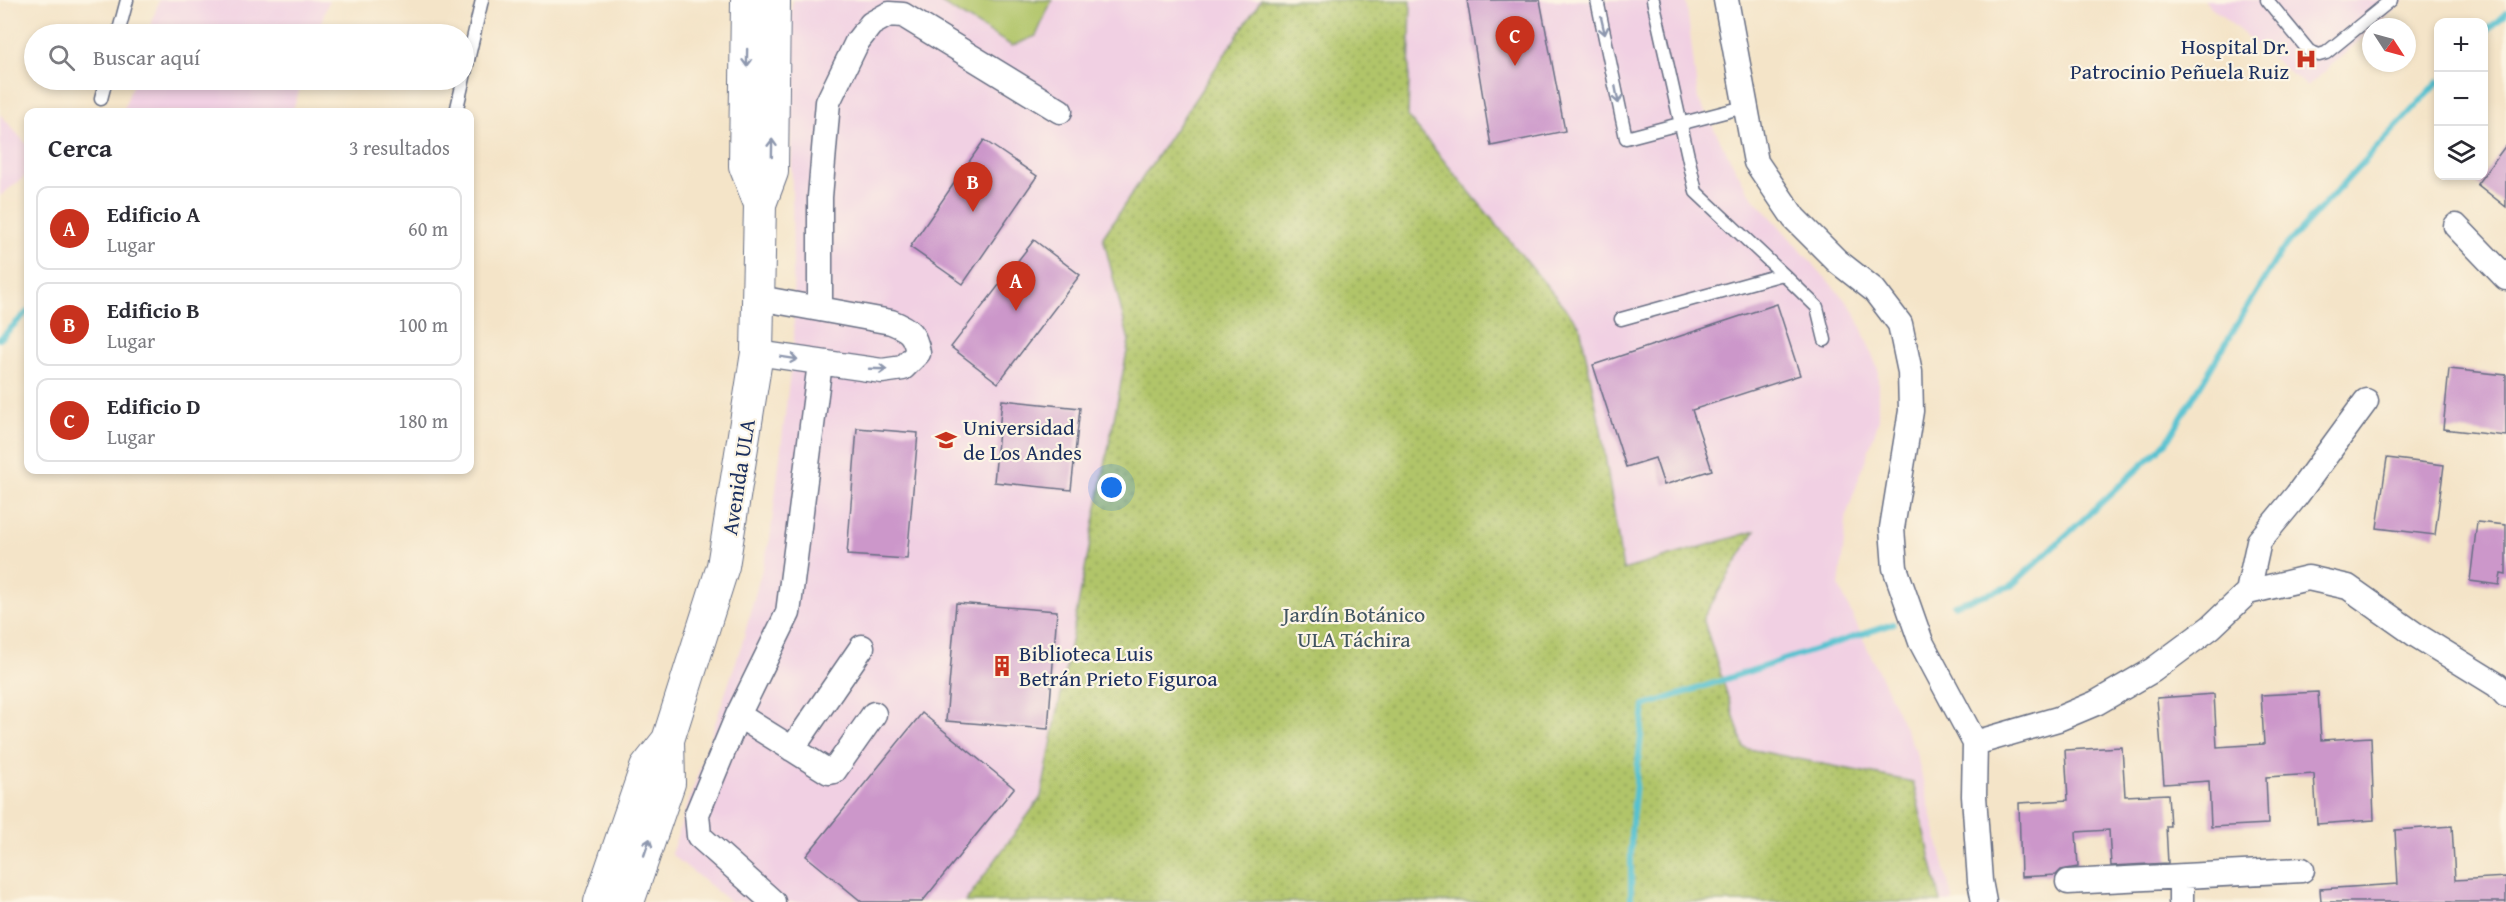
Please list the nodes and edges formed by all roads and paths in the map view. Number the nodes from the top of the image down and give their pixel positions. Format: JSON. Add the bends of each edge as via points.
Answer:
{"nodes":[{"id":1,"x":127,"y":0,"type":"edge"},
{"id":2,"x":482,"y":0,"type":"edge"},
{"id":3,"x":747,"y":0,"type":"edge"},
{"id":4,"x":774,"y":0,"type":"edge"},
{"id":5,"x":1597,"y":0,"type":"edge"},
{"id":6,"x":1653,"y":0,"type":"edge"},
{"id":7,"x":1726,"y":0,"type":"edge"},
{"id":8,"x":2267,"y":0,"type":"edge"},
{"id":9,"x":2391,"y":0,"type":"edge"},
{"id":10,"x":121,"y":24,"type":"edge"},
{"id":11,"x":474,"y":34,"type":"edge"},
{"id":12,"x":103,"y":90,"type":"edge"},
{"id":13,"x":461,"y":90,"type":"edge"},
{"id":14,"x":100,"y":99,"type":"dead end"},
{"id":15,"x":1744,"y":107,"type":"junction"},
{"id":16,"x":457,"y":108,"type":"edge"},
{"id":17,"x":1060,"y":111,"type":"dead end"},
{"id":18,"x":1683,"y":124,"type":"junction"},
{"id":19,"x":760,"y":204,"type":"junction"},
{"id":20,"x":2456,"y":226,"type":"dead end"},
{"id":21,"x":1783,"y":274,"type":"junction"},
{"id":22,"x":2506,"y":278,"type":"edge"},
{"id":23,"x":759,"y":297,"type":"junction"},
{"id":24,"x":820,"y":308,"type":"junction"},
{"id":25,"x":1621,"y":319,"type":"dead end"},
{"id":26,"x":1826,"y":340,"type":"dead end"},
{"id":27,"x":757,"y":353,"type":"junction"},
{"id":28,"x":820,"y":363,"type":"junction"},
{"id":29,"x":2366,"y":401,"type":"dead end"},
{"id":30,"x":2248,"y":592,"type":"junction"},
{"id":31,"x":862,"y":647,"type":"dead end"},
{"id":32,"x":2503,"y":686,"type":"edge"},
{"id":33,"x":874,"y":714,"type":"dead end"},
{"id":34,"x":738,"y":716,"type":"junction"},
{"id":35,"x":668,"y":740,"type":"junction"},
{"id":36,"x":1975,"y":743,"type":"junction"},
{"id":37,"x":792,"y":749,"type":"junction"},
{"id":38,"x":2302,"y":870,"type":"dead end"},
{"id":39,"x":2181,"y":877,"type":"junction"},
{"id":40,"x":2068,"y":882,"type":"dead end"},
{"id":41,"x":600,"y":902,"type":"edge"},
{"id":42,"x":628,"y":902,"type":"edge"},
{"id":43,"x":772,"y":902,"type":"edge"},
{"id":44,"x":1984,"y":902,"type":"edge"},
{"id":45,"x":2181,"y":902,"type":"edge"}],
"edges":[{"from":1,"to":10,"type":"lane"},
{"from":2,"to":11,"type":"lane"},
{"from":3,"to":19,"type":"street","name":"Avenida ULA","one_way":true,"via":[[745,166]]},
{"from":19,"to":4,"type":"street","name":"Avenida ULA","one_way":true,"via":[[772,172]]},
{"from":5,"to":18,"type":"lane","one_way":true,"via":[[1626,138]]},
{"from":6,"to":18,"type":"lane"},
{"from":7,"to":15,"type":"street"},
{"from":8,"to":9,"type":"lane","via":[[2309,51],[2319,55]]},
{"from":12,"to":14,"type":"lane"},
{"from":13,"to":16,"type":"lane"},
{"from":15,"to":18,"type":"lane"},
{"from":15,"to":36,"type":"street","via":[[1756,162],[1794,218],[1837,261],[1874,290],[1900,324],[1911,372],[1911,411],[1892,528],[1895,568],[1921,642]]},
{"from":17,"to":24,"type":"street","via":[[903,15],[889,14],[871,24],[856,42],[825,117]]},
{"from":18,"to":21,"type":"lane","via":[[1696,192]]},
{"from":19,"to":23,"type":"street","name":"Avenida ULA"},
{"from":20,"to":22,"type":"street"},
{"from":21,"to":25,"type":"lane"},
{"from":21,"to":26,"type":"lane","via":[[1817,308]]},
{"from":23,"to":24,"type":"street"},
{"from":23,"to":27,"type":"street","name":"Avenida ULA"},
{"from":28,"to":24,"type":"street","one_way":true,"via":[[882,371],[903,368],[918,353],[915,336],[906,328]]},
{"from":27,"to":28,"type":"street","one_way":true},
{"from":27,"to":35,"type":"street","name":"Avenida ULA","via":[[723,566]]},
{"from":28,"to":34,"type":"street","via":[[788,613]]},
{"from":29,"to":30,"type":"street","via":[[2259,541]]},
{"from":30,"to":32,"type":"street","via":[[2308,578],[2348,587],[2416,635]]},
{"from":30,"to":36,"type":"street","via":[[2211,627],[2127,687],[2058,719]]},
{"from":31,"to":37,"type":"street"},
{"from":33,"to":37,"type":"street","via":[[834,771],[824,770]]},
{"from":34,"to":37,"type":"street"},
{"from":34,"to":43,"type":"street","via":[[697,814],[699,836]]},
{"from":35,"to":41,"type":"street","name":"Avenida ULA","via":[[646,768]]},
{"from":42,"to":35,"type":"street","name":"Avenida ULA","one_way":true,"via":[[669,783]]},
{"from":36,"to":44,"type":"street","via":[[1974,796]]},
{"from":38,"to":39,"type":"street"},
{"from":39,"to":40,"type":"street"},
{"from":39,"to":45,"type":"street"}]}
